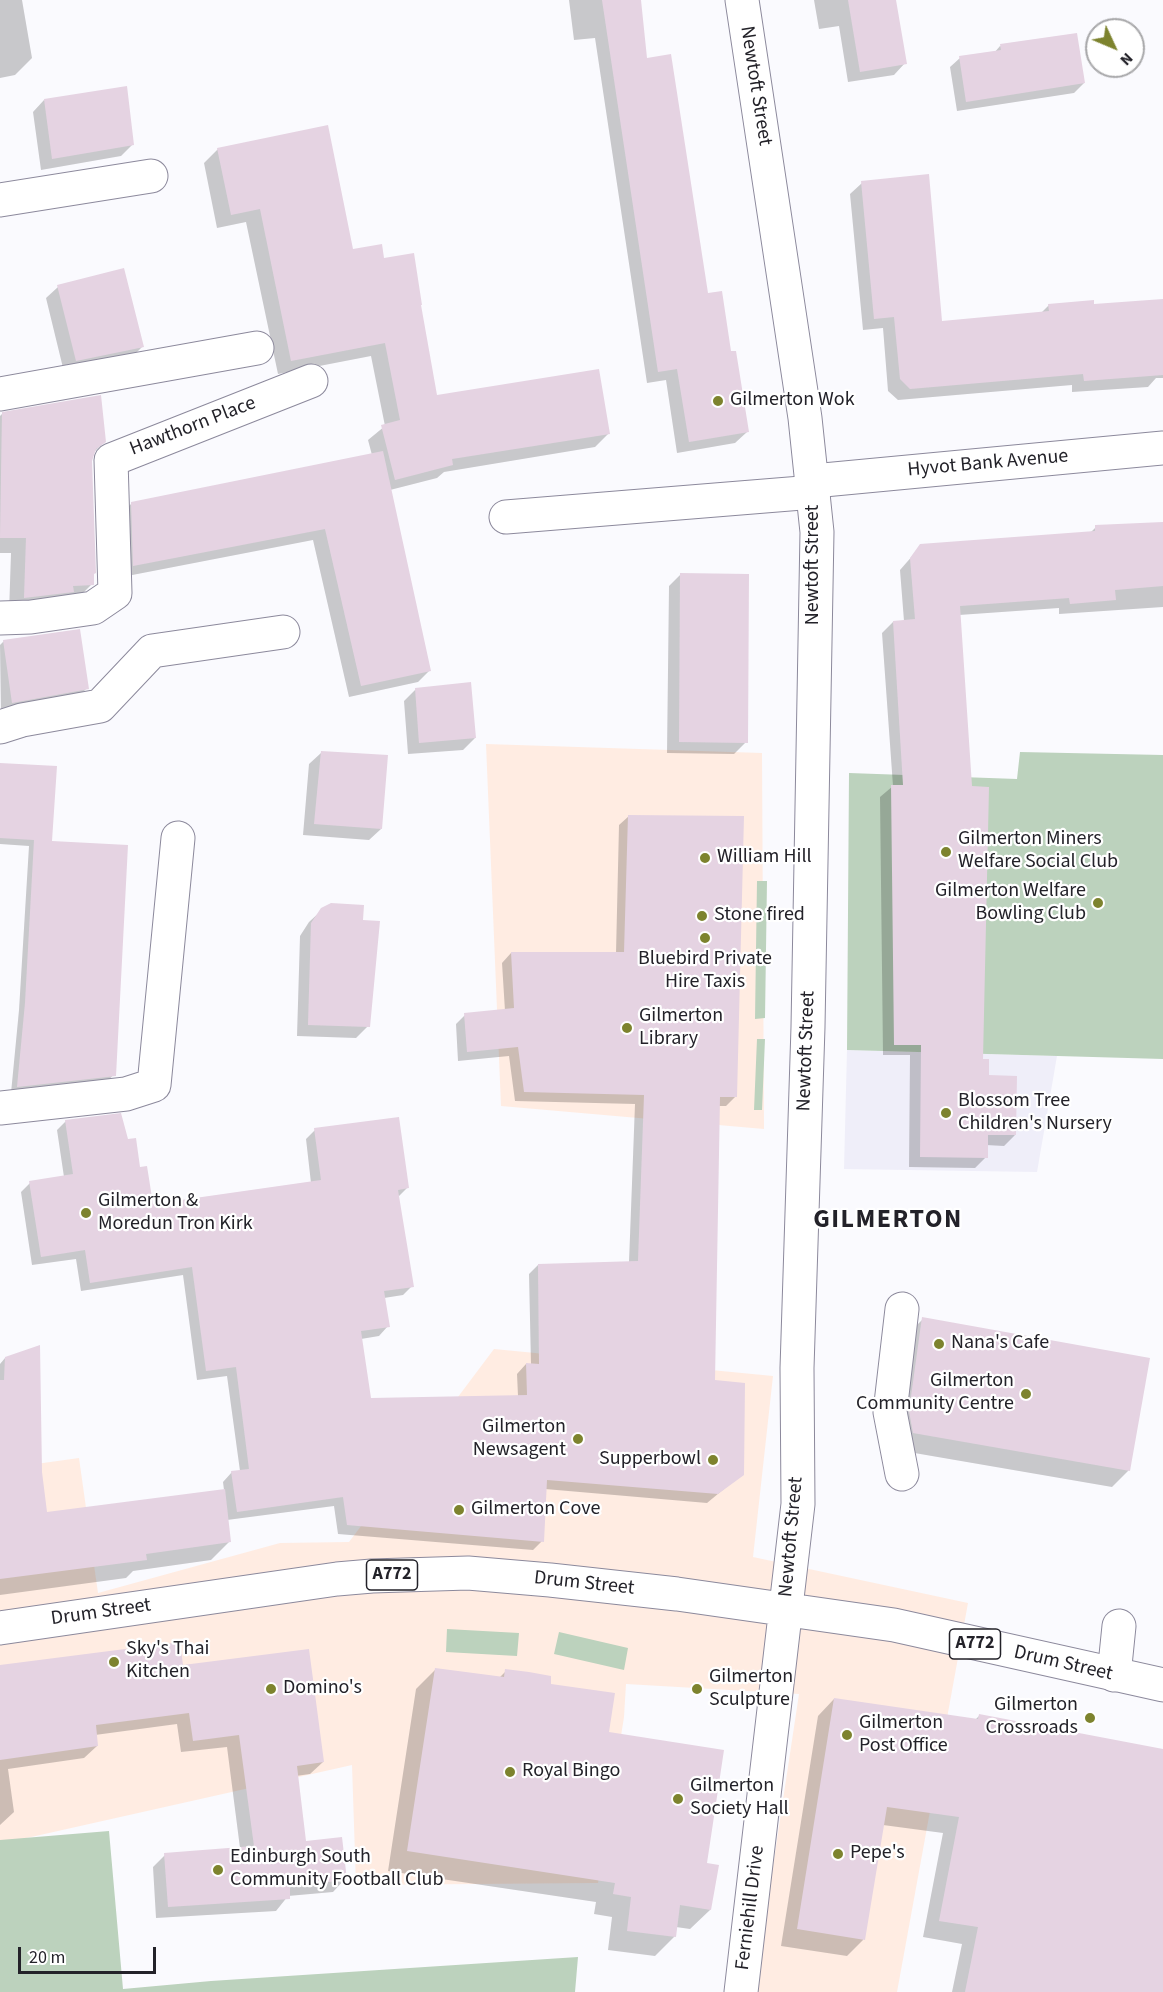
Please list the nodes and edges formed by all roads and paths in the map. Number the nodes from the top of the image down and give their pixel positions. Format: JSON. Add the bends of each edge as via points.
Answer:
{"nodes":[{"id":1,"x":742,"y":0,"type":"edge"},
{"id":2,"x":151,"y":176,"type":"dead end"},
{"id":3,"x":0,"y":200,"type":"edge"},
{"id":4,"x":257,"y":348,"type":"dead end"},
{"id":5,"x":311,"y":381,"type":"dead end"},
{"id":6,"x":0,"y":394,"type":"edge"},
{"id":7,"x":1163,"y":448,"type":"edge"},
{"id":8,"x":814,"y":486,"type":"junction"},
{"id":9,"x":506,"y":517,"type":"dead end"},
{"id":10,"x":0,"y":618,"type":"edge"},
{"id":11,"x":283,"y":632,"type":"dead end"},
{"id":12,"x":0,"y":727,"type":"edge"},
{"id":13,"x":178,"y":838,"type":"dead end"},
{"id":14,"x":0,"y":1108,"type":"edge"},
{"id":15,"x":902,"y":1309,"type":"dead end"},
{"id":16,"x":902,"y":1474,"type":"dead end"},
{"id":17,"x":786,"y":1610,"type":"junction"},
{"id":18,"x":1119,"y":1626,"type":"dead end"},
{"id":19,"x":0,"y":1628,"type":"edge"},
{"id":20,"x":1114,"y":1676,"type":"junction"},
{"id":21,"x":1163,"y":1685,"type":"edge"},
{"id":22,"x":741,"y":1992,"type":"edge"}],
"edges":[{"from":1,"to":8,"type":"main road","name":"Newtoft Street"},
{"from":2,"to":3,"type":"main road"},
{"from":4,"to":6,"type":"main road"},
{"from":5,"to":10,"type":"main road","name":"Hawthorn Place","via":[[111,459],[115,593],[93,608]]},
{"from":7,"to":8,"type":"main road","name":"Hyvot Bank Avenue"},
{"from":8,"to":9,"type":"main road","name":"Newtoft Street"},
{"from":8,"to":17,"type":"main road","name":"Newtoft Street","via":[[818,532],[797,1368],[798,1504]]},
{"from":11,"to":12,"type":"main road","via":[[152,651],[100,706]]},
{"from":13,"to":14,"type":"main road","via":[[154,1084],[126,1094]]},
{"from":15,"to":16,"type":"main road","via":[[890,1412]]},
{"from":17,"to":19,"type":"main road","name":"Drum Street","number":"A772","via":[[550,1580],[468,1574],[372,1576]]},
{"from":17,"to":20,"type":"main road","name":"Drum Street","number":"A772","via":[[894,1625]]},
{"from":17,"to":22,"type":"main road","name":"Ferniehill Drive"},
{"from":18,"to":20,"type":"main road"},
{"from":20,"to":21,"type":"main road","name":"Drum Street","number":"A772"}]}
